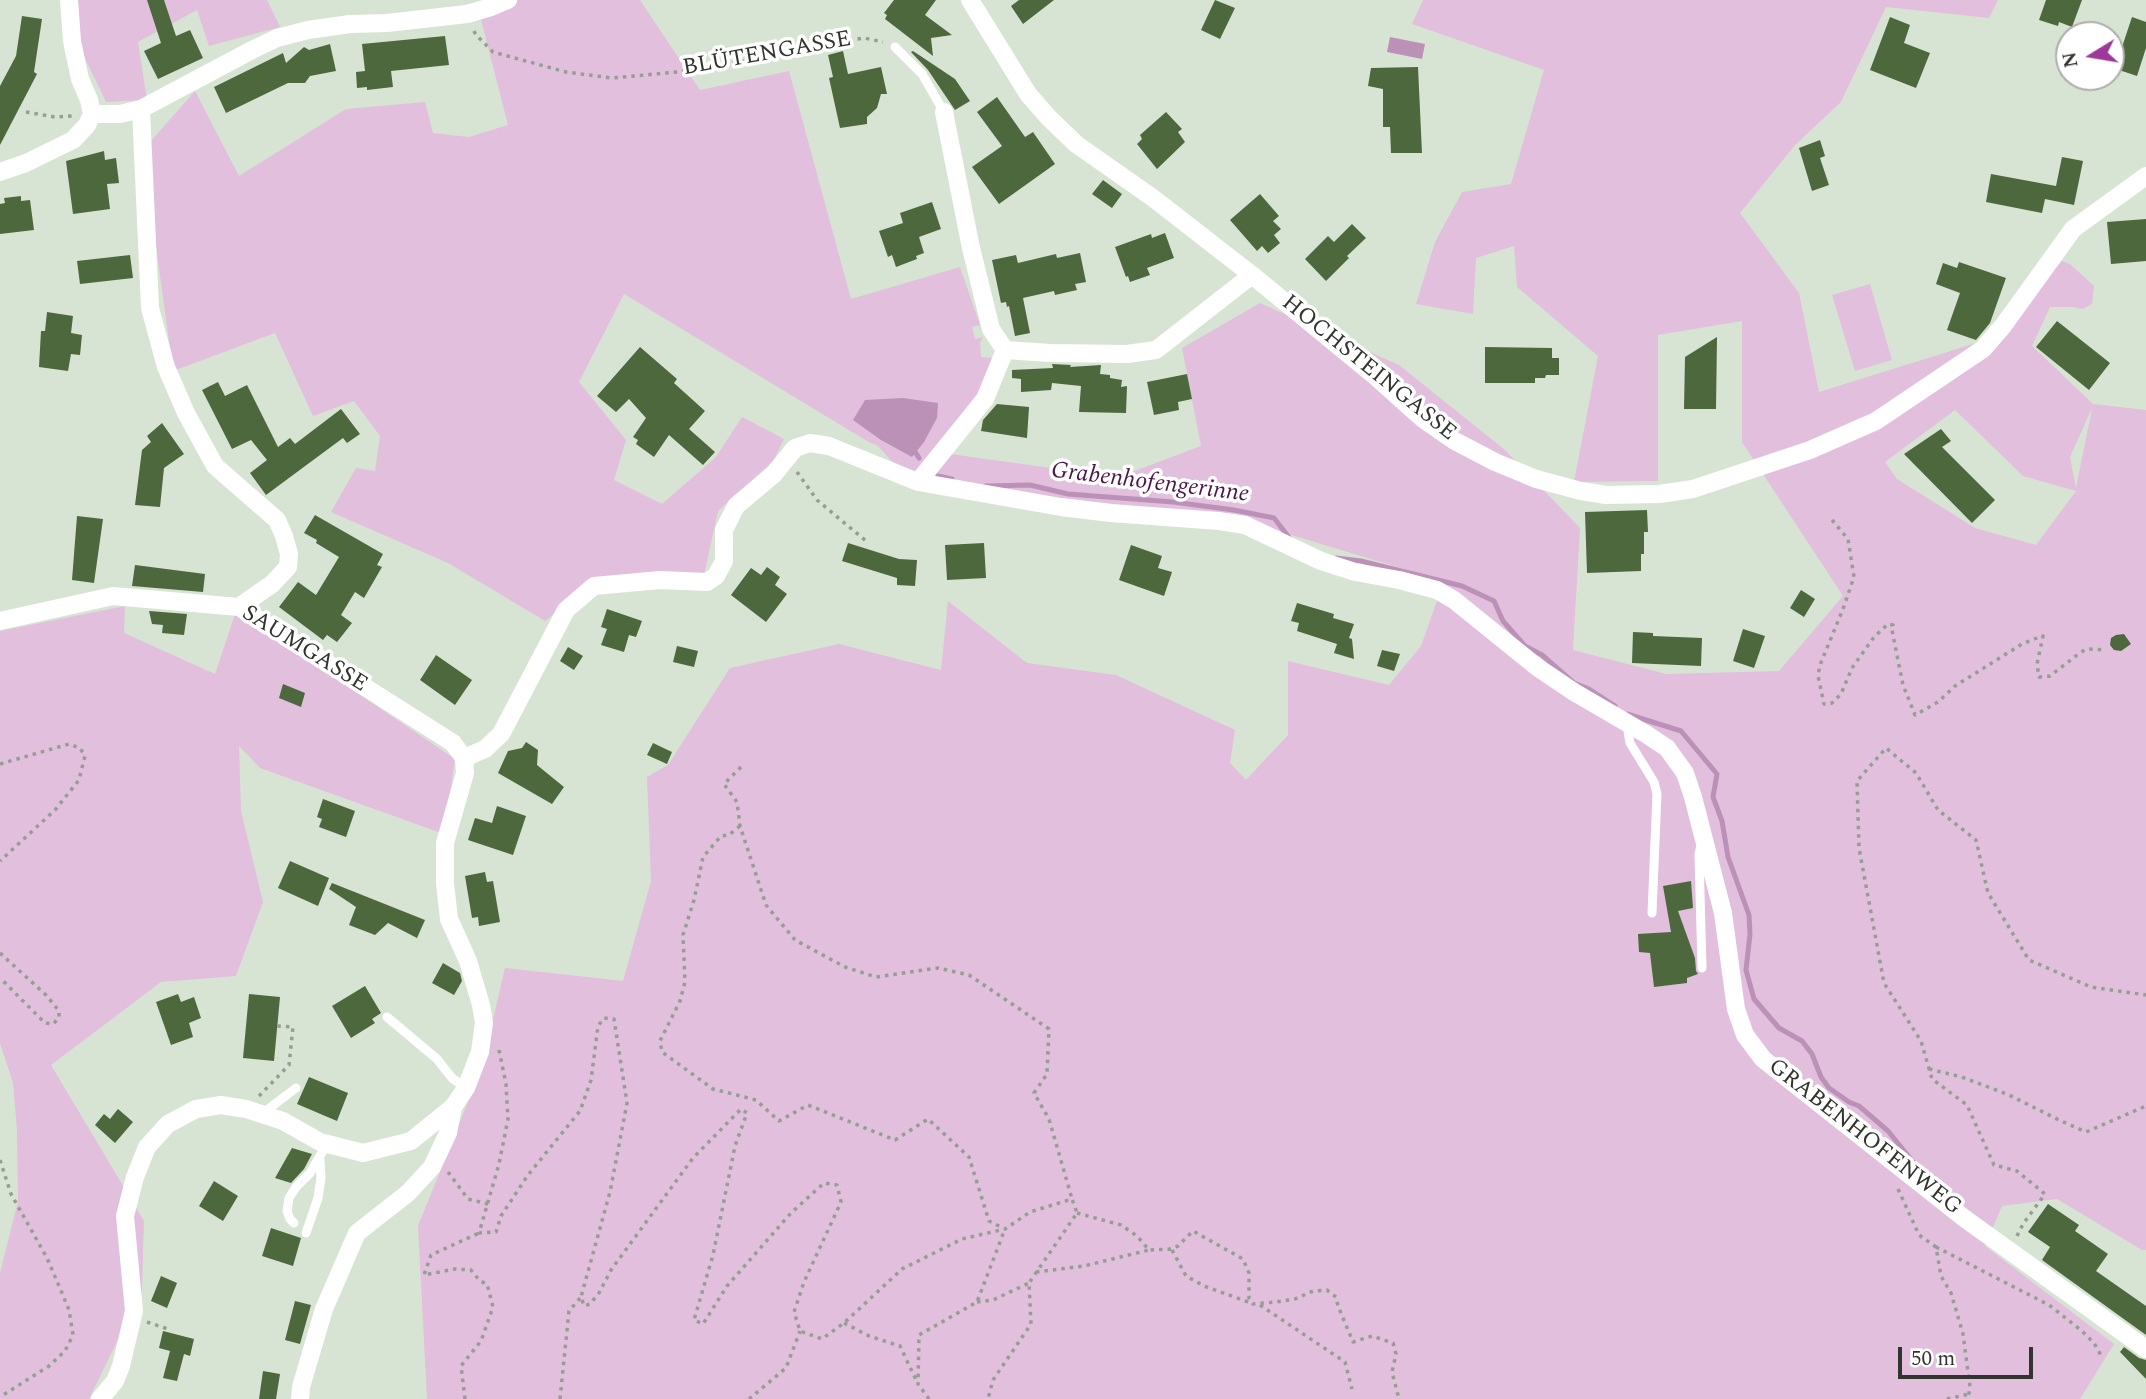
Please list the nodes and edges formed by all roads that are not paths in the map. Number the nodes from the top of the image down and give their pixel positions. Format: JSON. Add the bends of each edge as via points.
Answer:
{"nodes":[{"id":1,"x":69,"y":0,"type":"edge"},
{"id":2,"x":508,"y":0,"type":"edge"},
{"id":3,"x":970,"y":0,"type":"edge"},
{"id":4,"x":895,"y":47,"type":"road end"},
{"id":5,"x":141,"y":109,"type":"junction"},
{"id":6,"x":944,"y":112,"type":"joint"},
{"id":7,"x":92,"y":114,"type":"junction"},
{"id":8,"x":0,"y":172,"type":"edge"},
{"id":9,"x":2146,"y":176,"type":"edge"},
{"id":10,"x":1252,"y":275,"type":"junction"},
{"id":11,"x":1005,"y":350,"type":"junction"},
{"id":12,"x":918,"y":482,"type":"junction"},
{"id":13,"x":239,"y":607,"type":"junction"},
{"id":14,"x":0,"y":621,"type":"edge"},
{"id":15,"x":1626,"y":723,"type":"junction"},
{"id":16,"x":464,"y":758,"type":"junction"},
{"id":17,"x":1703,"y":835,"type":"junction"},
{"id":18,"x":1652,"y":913,"type":"dead end"},
{"id":19,"x":1702,"y":968,"type":"dead end"},
{"id":20,"x":387,"y":1017,"type":"dead end"},
{"id":21,"x":296,"y":1088,"type":"dead end"},
{"id":22,"x":466,"y":1088,"type":"junction"},
{"id":23,"x":453,"y":1107,"type":"junction"},
{"id":24,"x":254,"y":1112,"type":"junction"},
{"id":25,"x":323,"y":1151,"type":"junction"},
{"id":26,"x":294,"y":1223,"type":"dead end"},
{"id":27,"x":306,"y":1233,"type":"dead end"},
{"id":28,"x":2146,"y":1349,"type":"edge"},
{"id":29,"x":100,"y":1399,"type":"edge"},
{"id":30,"x":300,"y":1399,"type":"edge"}],
"edges":[{"from":1,"to":7,"type":"street","via":[[72,41]]},
{"from":2,"to":5,"type":"street","via":[[467,14],[350,24],[277,38]]},
{"from":3,"to":10,"type":"street","name":"HOCHSTEINGASSE","via":[[1028,94],[1049,118],[1076,144]]},
{"from":4,"to":6,"type":"lane","via":[[922,74]]},
{"from":5,"to":7,"type":"street"},
{"from":5,"to":13,"type":"street","via":[[150,307],[166,367],[215,467],[276,520],[289,554],[288,567],[272,584]]},
{"from":6,"to":11,"type":"street","via":[[971,248],[992,329]]},
{"from":7,"to":8,"type":"street","via":[[73,140]]},
{"from":9,"to":10,"type":"street","name":"HOCHSTEINGASSE","via":[[2073,229],[1983,349],[1896,410],[1810,450],[1693,489],[1659,494],[1581,491],[1536,479],[1453,440]]},
{"from":10,"to":11,"type":"street","via":[[1156,350],[1127,354]]},
{"from":11,"to":12,"type":"street","via":[[985,399]]},
{"from":12,"to":15,"type":"street","name":"GRABENHOFENWEG","via":[[1061,508],[1245,525],[1321,561],[1437,590],[1537,667]]},
{"from":12,"to":16,"type":"street","name":"GRABENHOFENWEG","via":[[829,446],[810,443],[795,448],[774,474],[736,506],[724,530],[724,561],[716,576],[707,582],[660,580],[594,586],[566,610],[501,734]]},
{"from":13,"to":14,"type":"street","name":"SAUMGASSE","via":[[113,596]]},
{"from":13,"to":16,"type":"street","name":"SAUMGASSE","via":[[453,743]]},
{"from":15,"to":17,"type":"street","name":"GRABENHOFENWEG","via":[[1667,748],[1685,773]]},
{"from":15,"to":18,"type":"lane","via":[[1630,743],[1657,794]]},
{"from":16,"to":22,"type":"street","via":[[465,773],[445,843],[445,883],[449,919],[468,961],[484,1023],[480,1052]]},
{"from":17,"to":19,"type":"lane","via":[[1699,855]]},
{"from":17,"to":28,"type":"street","name":"GRABENHOFENWEG","via":[[1723,913],[1736,1009],[1745,1035],[1763,1059],[1965,1218]]},
{"from":20,"to":22,"type":"lane"},
{"from":21,"to":24,"type":"lane","via":[[280,1103]]},
{"from":22,"to":23,"type":"street"},
{"from":23,"to":25,"type":"street","via":[[411,1141],[363,1153]]},
{"from":23,"to":30,"type":"street","via":[[448,1133],[432,1167],[408,1193],[357,1233],[324,1309]]},
{"from":24,"to":25,"type":"street","via":[[283,1121],[320,1142]]},
{"from":24,"to":29,"type":"street","via":[[221,1105],[196,1109],[168,1124],[146,1147],[125,1216],[134,1310],[121,1366]]},
{"from":25,"to":26,"type":"lane","via":[[289,1198],[287,1211]]},
{"from":25,"to":27,"type":"lane","via":[[318,1198]]}]}
